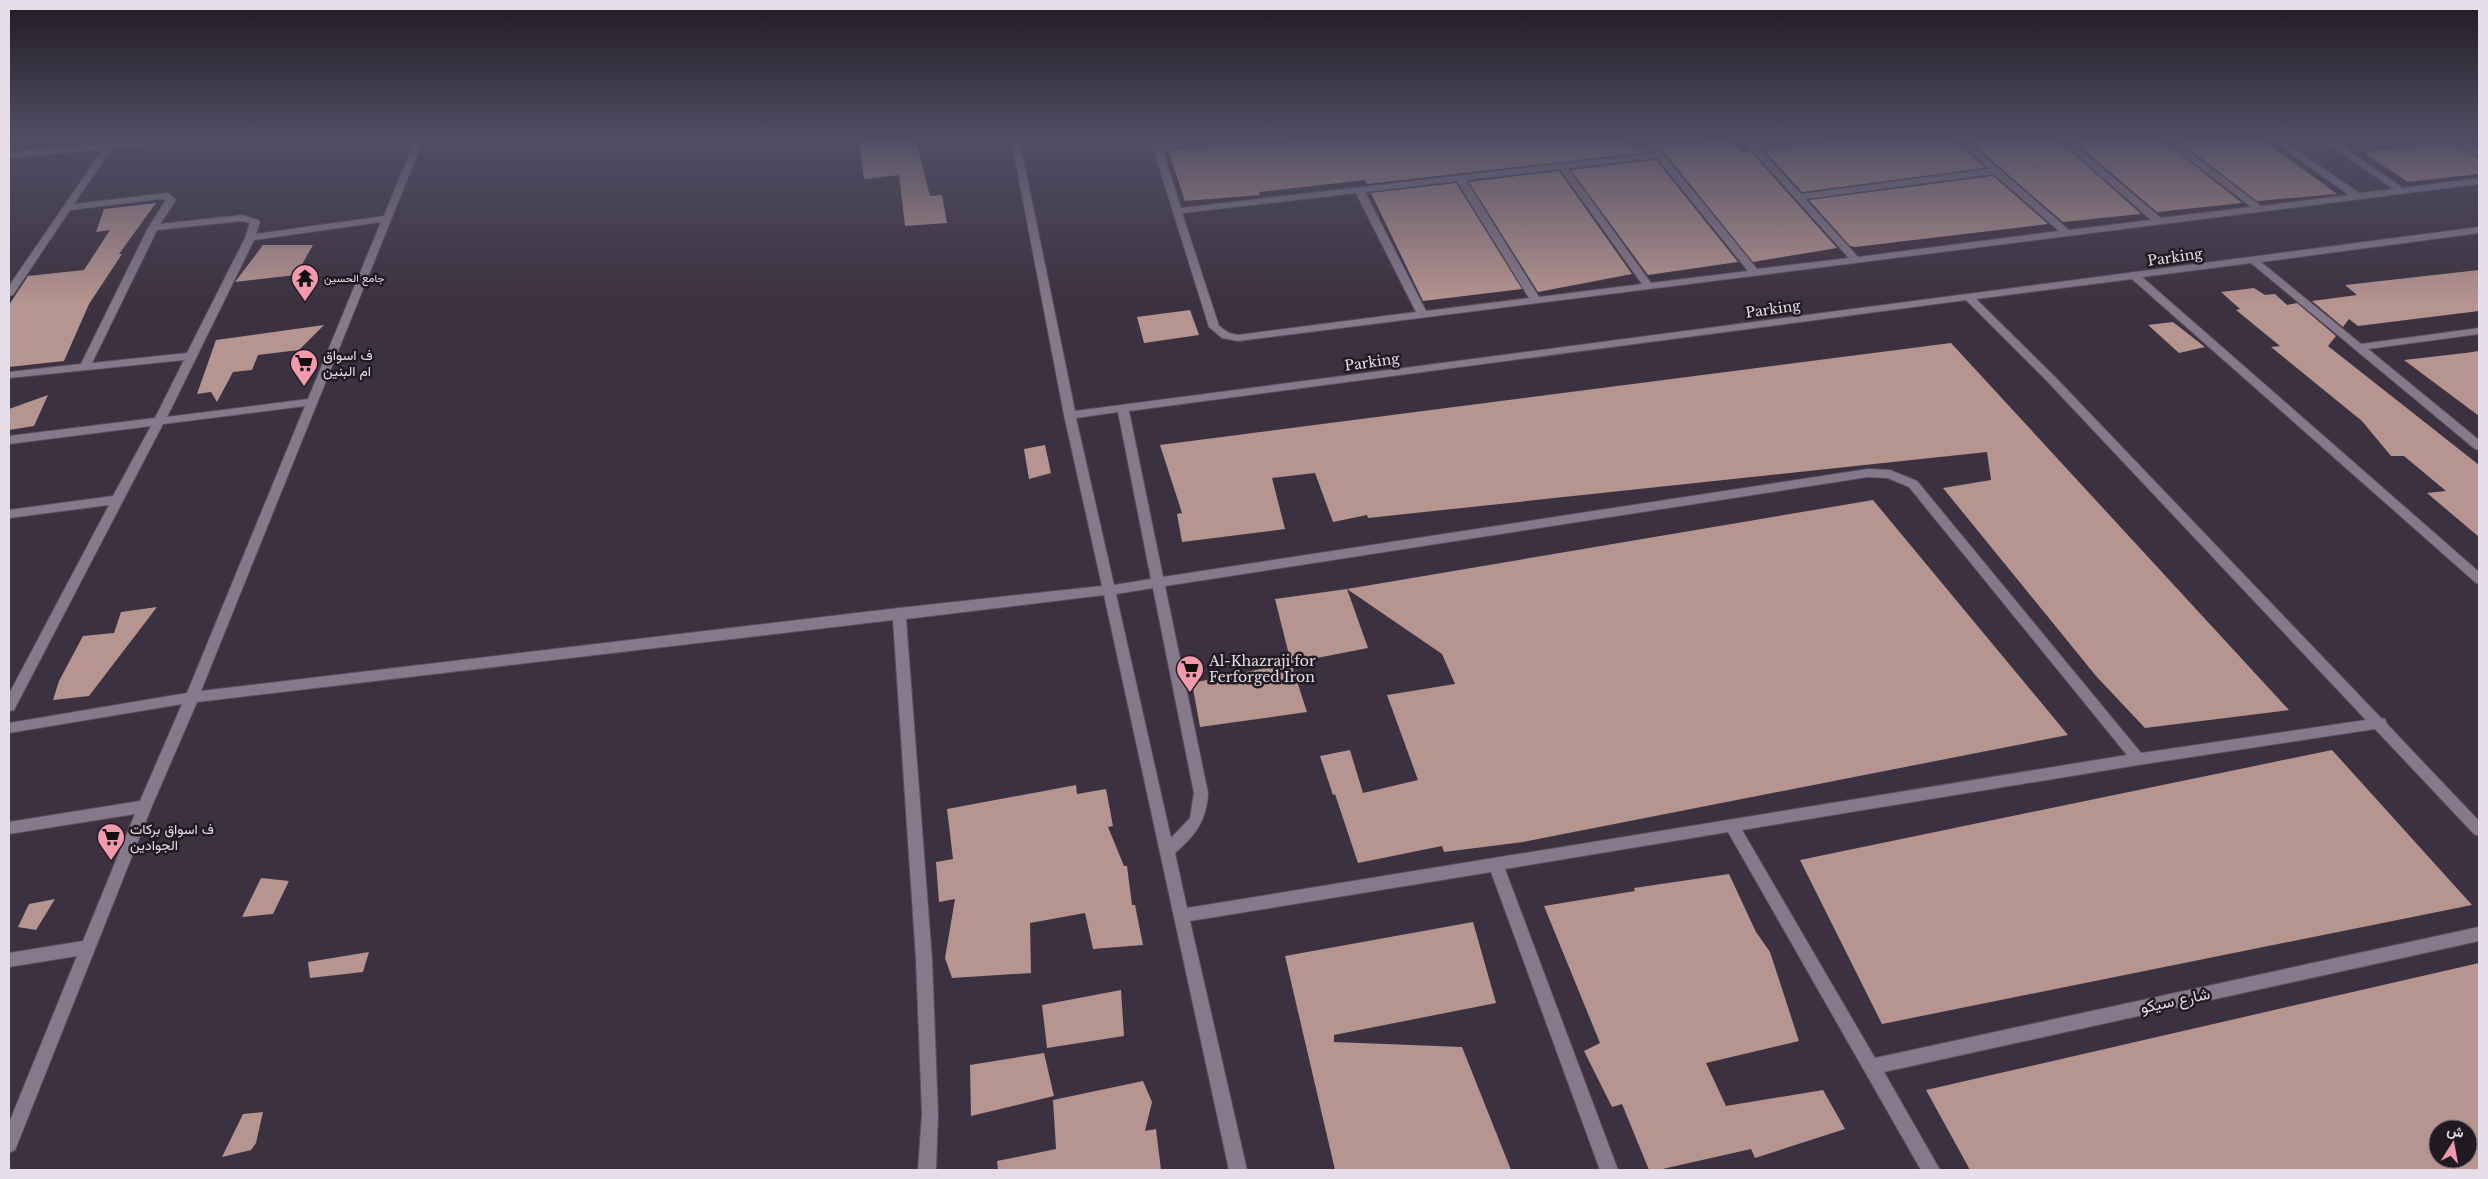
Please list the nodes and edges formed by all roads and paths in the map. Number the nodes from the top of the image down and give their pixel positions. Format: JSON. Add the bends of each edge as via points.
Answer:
{"nodes":[{"id":1,"x":77,"y":193,"type":"edge"},
{"id":2,"x":399,"y":193,"type":"edge"},
{"id":3,"x":1026,"y":193,"type":"edge"},
{"id":4,"x":1171,"y":193,"type":"edge"},
{"id":5,"x":1334,"y":193,"type":"edge"},
{"id":6,"x":1362,"y":193,"type":"edge"},
{"id":7,"x":1469,"y":193,"type":"edge"},
{"id":8,"x":1582,"y":193,"type":"edge"},
{"id":9,"x":1690,"y":193,"type":"edge"},
{"id":10,"x":1795,"y":193,"type":"edge"},
{"id":11,"x":1829,"y":193,"type":"edge"},
{"id":12,"x":2022,"y":193,"type":"edge"},
{"id":13,"x":2126,"y":193,"type":"edge"},
{"id":14,"x":2237,"y":193,"type":"edge"},
{"id":15,"x":2352,"y":193,"type":"edge"},
{"id":16,"x":2383,"y":193,"type":"edge"},
{"id":17,"x":1799,"y":197,"type":"junction"},
{"id":18,"x":2358,"y":197,"type":"junction"},
{"id":19,"x":67,"y":208,"type":"junction"},
{"id":20,"x":2258,"y":209,"type":"junction"},
{"id":21,"x":1177,"y":211,"type":"junction"},
{"id":22,"x":388,"y":218,"type":"junction"},
{"id":23,"x":2159,"y":222,"type":"junction"},
{"id":24,"x":153,"y":228,"type":"junction"},
{"id":25,"x":2479,"y":230,"type":"edge"},
{"id":26,"x":2067,"y":233,"type":"junction"},
{"id":27,"x":250,"y":238,"type":"junction"},
{"id":28,"x":1855,"y":259,"type":"junction"},
{"id":29,"x":2253,"y":260,"type":"junction"},
{"id":30,"x":1754,"y":272,"type":"junction"},
{"id":31,"x":2135,"y":276,"type":"junction"},
{"id":32,"x":1648,"y":285,"type":"junction"},
{"id":33,"x":9,"y":294,"type":"edge"},
{"id":34,"x":1968,"y":297,"type":"junction"},
{"id":35,"x":1534,"y":299,"type":"junction"},
{"id":36,"x":1422,"y":314,"type":"junction"},
{"id":37,"x":2479,"y":331,"type":"edge"},
{"id":38,"x":2358,"y":347,"type":"junction"},
{"id":39,"x":192,"y":356,"type":"junction"},
{"id":40,"x":85,"y":367,"type":"junction"},
{"id":41,"x":9,"y":376,"type":"edge"},
{"id":42,"x":313,"y":402,"type":"junction"},
{"id":43,"x":1123,"y":409,"type":"junction"},
{"id":44,"x":1070,"y":415,"type":"junction"},
{"id":45,"x":159,"y":421,"type":"junction"},
{"id":46,"x":9,"y":440,"type":"edge"},
{"id":47,"x":2479,"y":446,"type":"edge"},
{"id":48,"x":117,"y":500,"type":"junction"},
{"id":49,"x":9,"y":514,"type":"edge"},
{"id":50,"x":2479,"y":579,"type":"edge"},
{"id":51,"x":1159,"y":581,"type":"junction"},
{"id":52,"x":1110,"y":590,"type":"junction"},
{"id":53,"x":899,"y":613,"type":"junction"},
{"id":54,"x":192,"y":697,"type":"junction"},
{"id":55,"x":9,"y":706,"type":"edge"},
{"id":56,"x":2380,"y":723,"type":"junction"},
{"id":57,"x":9,"y":728,"type":"edge"},
{"id":58,"x":2138,"y":759,"type":"junction"},
{"id":59,"x":145,"y":806,"type":"junction"},
{"id":60,"x":1732,"y":826,"type":"junction"},
{"id":61,"x":9,"y":828,"type":"edge"},
{"id":62,"x":2479,"y":830,"type":"edge"},
{"id":63,"x":1167,"y":851,"type":"junction"},
{"id":64,"x":1496,"y":865,"type":"junction"},
{"id":65,"x":1182,"y":916,"type":"junction"},
{"id":66,"x":2479,"y":934,"type":"edge"},
{"id":67,"x":88,"y":947,"type":"junction"},
{"id":68,"x":9,"y":960,"type":"edge"},
{"id":69,"x":1871,"y":1067,"type":"junction"},
{"id":70,"x":9,"y":1144,"type":"edge"},
{"id":71,"x":928,"y":1170,"type":"edge"},
{"id":72,"x":1238,"y":1170,"type":"edge"},
{"id":73,"x":1609,"y":1170,"type":"edge"},
{"id":74,"x":1931,"y":1170,"type":"edge"}],
"edges":[{"from":1,"to":19,"type":"street"},
{"from":2,"to":22,"type":"street"},
{"from":3,"to":44,"type":"street"},
{"from":4,"to":21,"type":"street"},
{"from":5,"to":21,"type":"street"},
{"from":6,"to":36,"type":"street"},
{"from":7,"to":35,"type":"street"},
{"from":8,"to":32,"type":"street"},
{"from":9,"to":30,"type":"street"},
{"from":10,"to":17,"type":"street"},
{"from":11,"to":17,"type":"street"},
{"from":12,"to":26,"type":"street"},
{"from":13,"to":23,"type":"street"},
{"from":14,"to":20,"type":"street"},
{"from":15,"to":18,"type":"street"},
{"from":16,"to":18,"type":"street"},
{"from":17,"to":28,"type":"street"},
{"from":18,"to":20,"type":"street"},
{"from":19,"to":24,"type":"street","via":[[168,196],[171,200]]},
{"from":19,"to":33,"type":"street"},
{"from":20,"to":23,"type":"street"},
{"from":21,"to":36,"type":"street","via":[[1214,327],[1226,336],[1244,338]]},
{"from":22,"to":27,"type":"street"},
{"from":22,"to":42,"type":"street"},
{"from":23,"to":26,"type":"street"},
{"from":24,"to":27,"type":"street","via":[[242,218],[255,222]]},
{"from":24,"to":40,"type":"street"},
{"from":25,"to":29,"type":"street","name":"Parking"},
{"from":26,"to":28,"type":"street"},
{"from":27,"to":39,"type":"street"},
{"from":28,"to":30,"type":"street"},
{"from":29,"to":31,"type":"street","name":"Parking"},
{"from":29,"to":38,"type":"street"},
{"from":30,"to":32,"type":"street"},
{"from":31,"to":34,"type":"street","name":"Parking"},
{"from":31,"to":50,"type":"street"},
{"from":32,"to":35,"type":"street"},
{"from":34,"to":43,"type":"street","name":"Parking"},
{"from":34,"to":56,"type":"street","via":[[2051,379]]},
{"from":35,"to":36,"type":"street"},
{"from":37,"to":38,"type":"street"},
{"from":38,"to":47,"type":"street"},
{"from":39,"to":40,"type":"street"},
{"from":39,"to":45,"type":"street"},
{"from":40,"to":41,"type":"street"},
{"from":42,"to":45,"type":"street"},
{"from":42,"to":54,"type":"street"},
{"from":43,"to":44,"type":"street","name":"Parking"},
{"from":43,"to":51,"type":"street"},
{"from":44,"to":52,"type":"street"},
{"from":45,"to":46,"type":"street"},
{"from":45,"to":48,"type":"street"},
{"from":48,"to":49,"type":"street"},
{"from":48,"to":55,"type":"street"},
{"from":51,"to":52,"type":"street"},
{"from":51,"to":58,"type":"street","via":[[1868,472],[1890,474],[1913,484]]},
{"from":51,"to":63,"type":"street","via":[[1201,793],[1201,810],[1192,830]]},
{"from":52,"to":53,"type":"street"},
{"from":52,"to":63,"type":"street"},
{"from":53,"to":54,"type":"street"},
{"from":53,"to":71,"type":"street","via":[[924,959],[930,1114]]},
{"from":54,"to":57,"type":"street"},
{"from":54,"to":59,"type":"street"},
{"from":56,"to":58,"type":"street"},
{"from":56,"to":62,"type":"street"},
{"from":58,"to":60,"type":"street"},
{"from":59,"to":61,"type":"street"},
{"from":59,"to":67,"type":"street"},
{"from":60,"to":64,"type":"street"},
{"from":60,"to":69,"type":"street"},
{"from":63,"to":65,"type":"street"},
{"from":64,"to":65,"type":"street"},
{"from":64,"to":73,"type":"street"},
{"from":65,"to":72,"type":"street"},
{"from":66,"to":69,"type":"street","name":"شارع سيكو"},
{"from":67,"to":68,"type":"street"},
{"from":67,"to":70,"type":"street"},
{"from":69,"to":74,"type":"street"}]}
